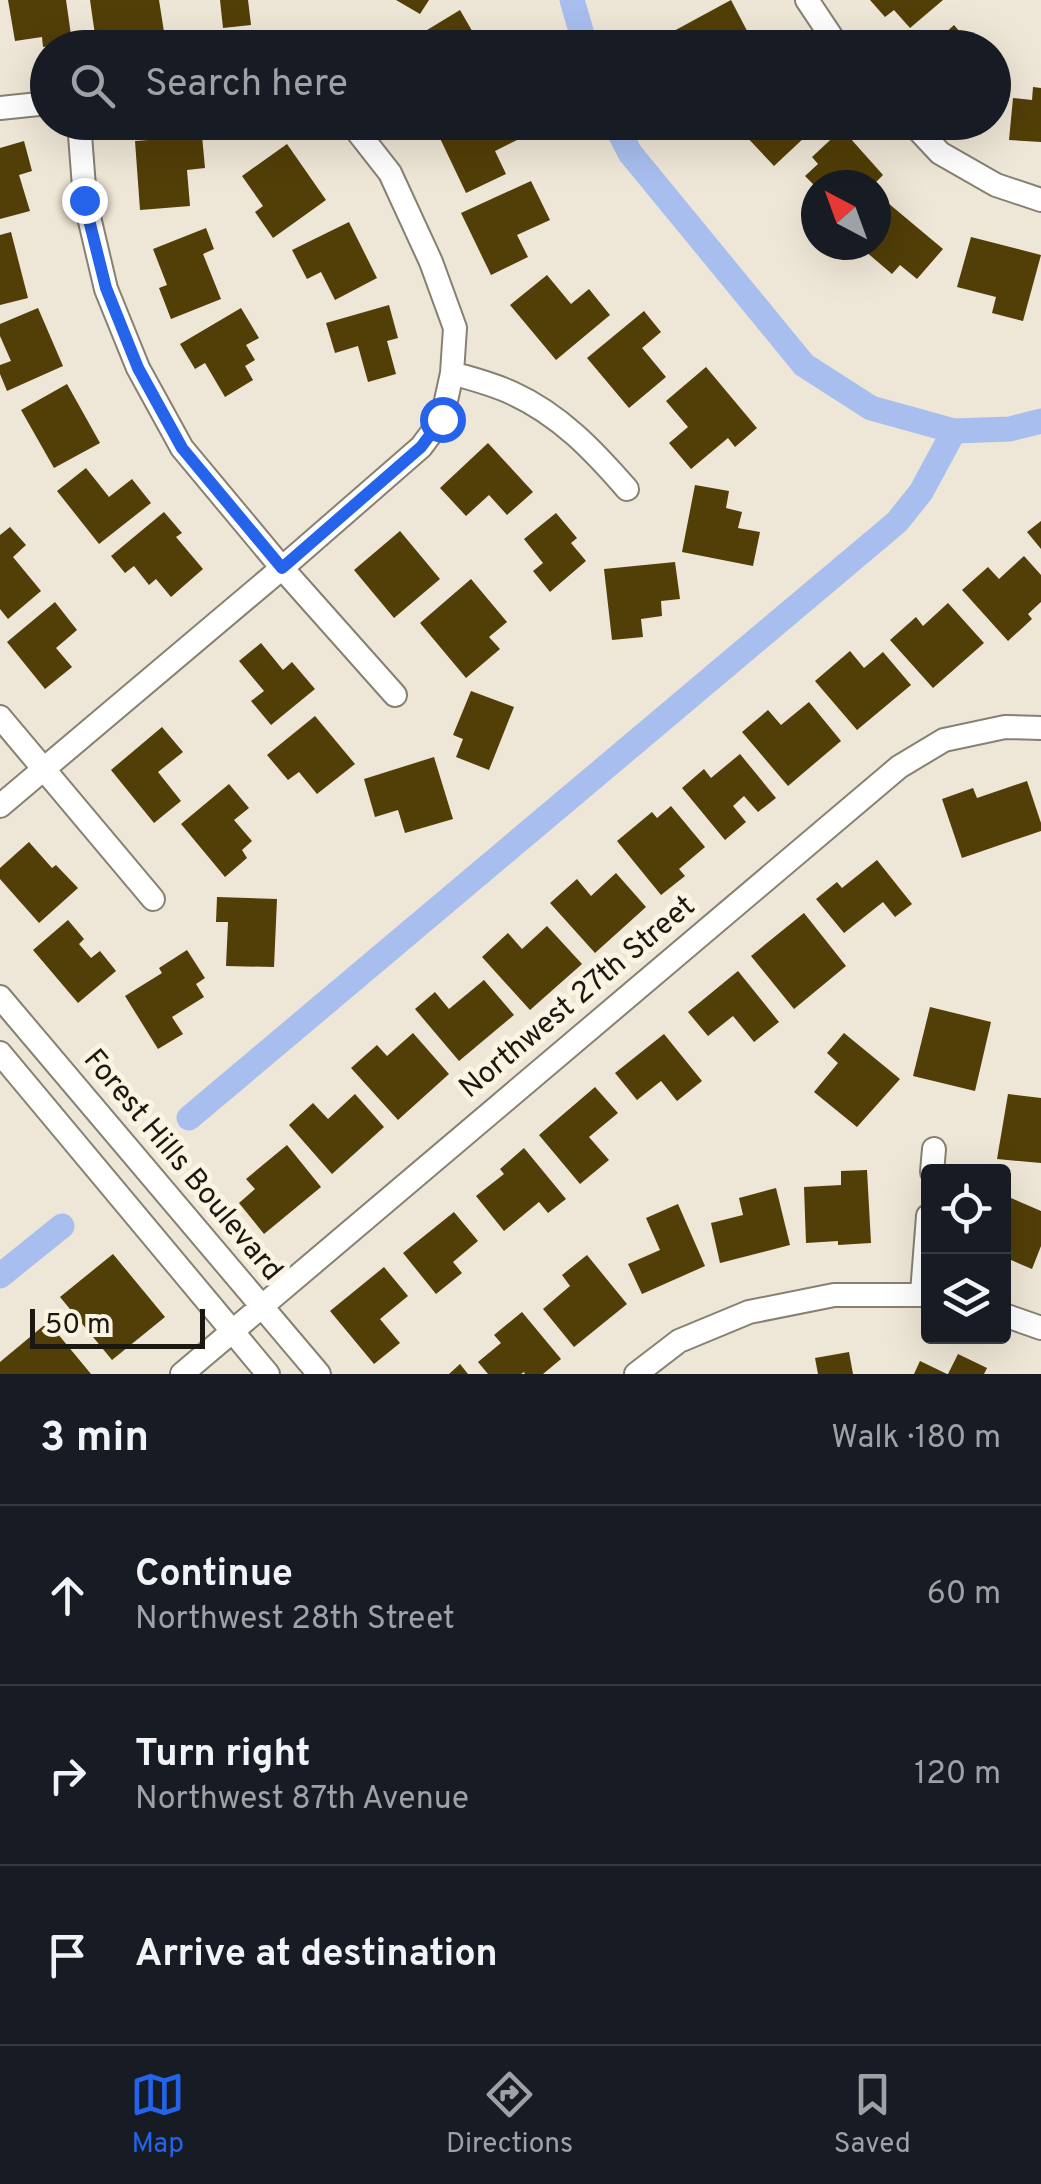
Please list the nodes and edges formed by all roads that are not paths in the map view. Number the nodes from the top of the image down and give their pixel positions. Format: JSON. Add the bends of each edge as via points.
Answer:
{"nodes":[{"id":1,"x":807,"y":0,"type":"edge"},
{"id":2,"x":827,"y":30,"type":"edge"},
{"id":3,"x":30,"y":105,"type":"edge"},
{"id":4,"x":0,"y":108,"type":"edge"},
{"id":5,"x":80,"y":140,"type":"edge"},
{"id":6,"x":364,"y":140,"type":"edge"},
{"id":7,"x":928,"y":140,"type":"edge"},
{"id":8,"x":1041,"y":200,"type":"edge"},
{"id":9,"x":452,"y":373,"type":"junction"},
{"id":10,"x":628,"y":489,"type":"dead end"},
{"id":11,"x":282,"y":568,"type":"junction"},
{"id":12,"x":395,"y":695,"type":"dead end"},
{"id":13,"x":0,"y":717,"type":"edge"},
{"id":14,"x":1041,"y":728,"type":"edge"},
{"id":15,"x":43,"y":770,"type":"junction"},
{"id":16,"x":0,"y":806,"type":"edge"},
{"id":17,"x":152,"y":899,"type":"dead end"},
{"id":18,"x":0,"y":997,"type":"edge"},
{"id":19,"x":1,"y":1057,"type":"edge"},
{"id":20,"x":921,"y":1294,"type":"edge"},
{"id":21,"x":261,"y":1305,"type":"junction"},
{"id":22,"x":1011,"y":1317,"type":"edge"},
{"id":23,"x":1041,"y":1328,"type":"edge"},
{"id":24,"x":232,"y":1331,"type":"junction"},
{"id":25,"x":182,"y":1374,"type":"edge"},
{"id":26,"x":268,"y":1374,"type":"edge"},
{"id":27,"x":319,"y":1374,"type":"edge"},
{"id":28,"x":636,"y":1374,"type":"edge"}],
"edges":[{"from":1,"to":2,"type":"street"},
{"from":3,"to":4,"type":"street"},
{"from":5,"to":11,"type":"street","via":[[84,200],[106,288],[138,368],[182,448]]},
{"from":6,"to":9,"type":"street","via":[[390,173],[455,328]]},
{"from":7,"to":8,"type":"street","via":[[996,186]]},
{"from":9,"to":10,"type":"street","via":[[552,414]]},
{"from":9,"to":11,"type":"street","via":[[442,419],[421,447]]},
{"from":11,"to":12,"type":"street"},
{"from":11,"to":15,"type":"street"},
{"from":13,"to":15,"type":"street"},
{"from":14,"to":21,"type":"street","name":"Northwest 27th Street","via":[[1005,727],[944,740],[899,766]]},
{"from":15,"to":16,"type":"street"},
{"from":15,"to":17,"type":"street"},
{"from":18,"to":21,"type":"street","name":"Forest Hills Boulevard"},
{"from":19,"to":24,"type":"street"},
{"from":20,"to":28,"type":"street","via":[[834,1295],[749,1312],[678,1341]]},
{"from":21,"to":24,"type":"street","name":"Northwest 27th Street"},
{"from":21,"to":27,"type":"street","name":"Forest Hills Boulevard"},
{"from":22,"to":23,"type":"street"},
{"from":24,"to":25,"type":"street","name":"Northwest 27th Street"},
{"from":24,"to":26,"type":"street"}]}
